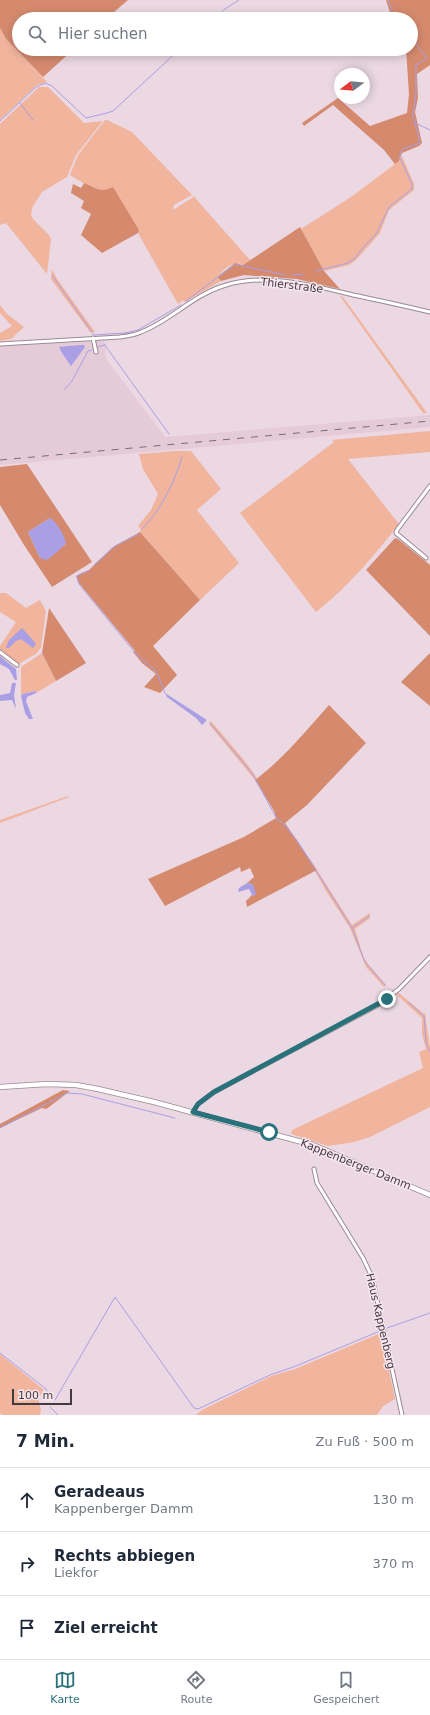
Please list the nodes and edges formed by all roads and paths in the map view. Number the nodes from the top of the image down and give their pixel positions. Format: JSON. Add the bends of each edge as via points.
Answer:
{"nodes":[{"id":1,"x":430,"y":312,"type":"edge"},
{"id":2,"x":93,"y":338,"type":"junction"},
{"id":3,"x":0,"y":344,"type":"edge"},
{"id":4,"x":96,"y":352,"type":"dead end"},
{"id":5,"x":430,"y":486,"type":"edge"},
{"id":6,"x":426,"y":558,"type":"dead end"},
{"id":7,"x":0,"y":652,"type":"edge"},
{"id":8,"x":17,"y":666,"type":"dead end"},
{"id":9,"x":430,"y":957,"type":"edge"},
{"id":10,"x":0,"y":1087,"type":"edge"},
{"id":11,"x":193,"y":1112,"type":"junction"},
{"id":12,"x":314,"y":1169,"type":"dead end"},
{"id":13,"x":430,"y":1195,"type":"edge"},
{"id":14,"x":402,"y":1415,"type":"edge"}],
"edges":[{"from":1,"to":2,"type":"street","name":"Thierstraße","via":[[299,284],[273,281],[241,282],[210,291],[140,333]]},
{"from":2,"to":3,"type":"street","name":"Thierstraße"},
{"from":2,"to":4,"type":"street"},
{"from":5,"to":6,"type":"street","via":[[396,533]]},
{"from":7,"to":8,"type":"street"},
{"from":9,"to":11,"type":"street","via":[[399,989],[378,1005],[214,1092],[198,1104]]},
{"from":10,"to":11,"type":"main road","name":"Kappenberger Damm","via":[[53,1084],[87,1087]]},
{"from":11,"to":13,"type":"main road","name":"Kappenberger Damm","via":[[288,1138]]},
{"from":12,"to":14,"type":"street","name":"Haus Kappenberg","via":[[318,1183],[372,1277]]}]}
